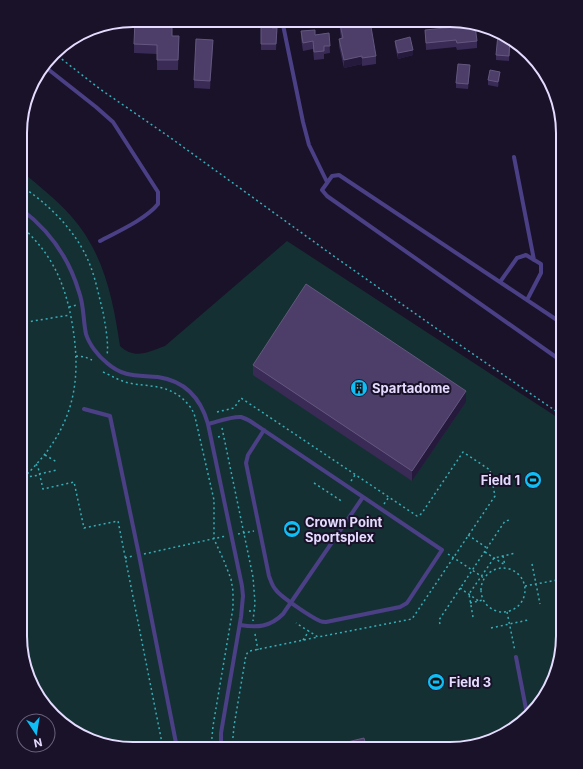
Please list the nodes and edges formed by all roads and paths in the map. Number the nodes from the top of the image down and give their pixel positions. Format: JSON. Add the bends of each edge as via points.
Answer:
{"nodes":[{"id":1,"x":283,"y":27,"type":"edge"},
{"id":2,"x":59,"y":57,"type":"edge"},
{"id":3,"x":48,"y":69,"type":"edge"},
{"id":4,"x":514,"y":157,"type":"dead end"},
{"id":5,"x":327,"y":182,"type":"junction"},
{"id":6,"x":27,"y":190,"type":"edge"},
{"id":7,"x":27,"y":213,"type":"edge"},
{"id":8,"x":27,"y":232,"type":"edge"},
{"id":9,"x":100,"y":241,"type":"dead end"},
{"id":10,"x":534,"y":260,"type":"junction"},
{"id":11,"x":500,"y":282,"type":"junction"},
{"id":12,"x":70,"y":296,"type":"dead end"},
{"id":13,"x":66,"y":297,"type":"junction"},
{"id":14,"x":527,"y":300,"type":"junction"},
{"id":15,"x":77,"y":305,"type":"dead end"},
{"id":16,"x":69,"y":307,"type":"junction"},
{"id":17,"x":70,"y":315,"type":"junction"},
{"id":18,"x":556,"y":319,"type":"edge"},
{"id":19,"x":27,"y":322,"type":"edge"},
{"id":20,"x":107,"y":355,"type":"dead end"},
{"id":21,"x":76,"y":356,"type":"junction"},
{"id":22,"x":556,"y":357,"type":"edge"},
{"id":23,"x":92,"y":360,"type":"dead end"},
{"id":24,"x":103,"y":372,"type":"dead end"},
{"id":25,"x":84,"y":409,"type":"dead end"},
{"id":26,"x":556,"y":411,"type":"edge"},
{"id":27,"x":217,"y":412,"type":"dead end"},
{"id":28,"x":208,"y":424,"type":"junction"},
{"id":29,"x":222,"y":428,"type":"dead end"},
{"id":30,"x":264,"y":430,"type":"junction"},
{"id":31,"x":218,"y":436,"type":"dead end"},
{"id":32,"x":223,"y":436,"type":"junction"},
{"id":33,"x":204,"y":440,"type":"dead end"},
{"id":34,"x":201,"y":441,"type":"junction"},
{"id":35,"x":45,"y":454,"type":"junction"},
{"id":36,"x":57,"y":462,"type":"dead end"},
{"id":37,"x":36,"y":464,"type":"junction"},
{"id":38,"x":57,"y":470,"type":"dead end"},
{"id":39,"x":27,"y":474,"type":"edge"},
{"id":40,"x":40,"y":474,"type":"junction"},
{"id":41,"x":27,"y":477,"type":"edge"},
{"id":42,"x":314,"y":483,"type":"dead end"},
{"id":43,"x":363,"y":497,"type":"junction"},
{"id":44,"x":343,"y":502,"type":"dead end"},
{"id":45,"x":510,"y":520,"type":"dead end"},
{"id":46,"x":259,"y":530,"type":"junction"},
{"id":47,"x":244,"y":533,"type":"junction"},
{"id":48,"x":232,"y":535,"type":"junction"},
{"id":49,"x":468,"y":535,"type":"junction"},
{"id":50,"x":214,"y":539,"type":"junction"},
{"id":51,"x":487,"y":548,"type":"junction"},
{"id":52,"x":442,"y":550,"type":"junction"},
{"id":53,"x":484,"y":552,"type":"junction"},
{"id":54,"x":516,"y":553,"type":"dead end"},
{"id":55,"x":144,"y":554,"type":"dead end"},
{"id":56,"x":134,"y":556,"type":"dead end"},
{"id":57,"x":503,"y":556,"type":"junction"},
{"id":58,"x":454,"y":557,"type":"junction"},
{"id":59,"x":125,"y":558,"type":"junction"},
{"id":60,"x":494,"y":558,"type":"junction"},
{"id":61,"x":532,"y":564,"type":"dead end"},
{"id":62,"x":505,"y":566,"type":"junction"},
{"id":63,"x":505,"y":569,"type":"junction"},
{"id":64,"x":472,"y":570,"type":"junction"},
{"id":65,"x":481,"y":576,"type":"junction"},
{"id":66,"x":484,"y":578,"type":"junction"},
{"id":67,"x":556,"y":580,"type":"edge"},
{"id":68,"x":536,"y":584,"type":"junction"},
{"id":69,"x":525,"y":586,"type":"junction"},
{"id":70,"x":460,"y":588,"type":"junction"},
{"id":71,"x":469,"y":594,"type":"junction"},
{"id":72,"x":483,"y":600,"type":"junction"},
{"id":73,"x":480,"y":602,"type":"junction"},
{"id":74,"x":291,"y":603,"type":"junction"},
{"id":75,"x":470,"y":604,"type":"junction"},
{"id":76,"x":540,"y":604,"type":"dead end"},
{"id":77,"x":249,"y":611,"type":"dead end"},
{"id":78,"x":254,"y":611,"type":"junction"},
{"id":79,"x":507,"y":612,"type":"junction"},
{"id":80,"x":473,"y":618,"type":"dead end"},
{"id":81,"x":528,"y":620,"type":"dead end"},
{"id":82,"x":253,"y":621,"type":"dead end"},
{"id":83,"x":296,"y":623,"type":"dead end"},
{"id":84,"x":440,"y":624,"type":"dead end"},
{"id":85,"x":509,"y":624,"type":"junction"},
{"id":86,"x":240,"y":625,"type":"junction"},
{"id":87,"x":491,"y":628,"type":"dead end"},
{"id":88,"x":309,"y":631,"type":"junction"},
{"id":89,"x":255,"y":634,"type":"dead end"},
{"id":90,"x":318,"y":637,"type":"junction"},
{"id":91,"x":302,"y":641,"type":"junction"},
{"id":92,"x":258,"y":650,"type":"junction"},
{"id":93,"x":516,"y":657,"type":"joint"},
{"id":94,"x":526,"y":710,"type":"edge"},
{"id":95,"x":162,"y":742,"type":"edge"},
{"id":96,"x":176,"y":742,"type":"edge"},
{"id":97,"x":212,"y":742,"type":"edge"},
{"id":98,"x":221,"y":742,"type":"edge"},
{"id":99,"x":233,"y":742,"type":"edge"}],
"edges":[{"from":1,"to":5,"type":"lane","via":[[309,145]]},
{"from":2,"to":26,"type":"path","via":[[335,257]]},
{"from":3,"to":9,"type":"lane","via":[[113,122],[158,192],[158,204],[151,212]]},
{"from":4,"to":10,"type":"lane"},
{"from":5,"to":11,"type":"lane","via":[[332,176],[339,175]]},
{"from":5,"to":22,"type":"lane","via":[[322,190],[327,196]]},
{"from":6,"to":20,"type":"path","via":[[56,215],[74,237],[88,261],[104,318]]},
{"from":7,"to":28,"type":"lane","via":[[43,228],[68,264],[80,293],[86,333],[100,357],[124,374],[174,381],[196,398]]},
{"from":8,"to":13,"type":"path","via":[[50,260],[60,278]]},
{"from":10,"to":11,"type":"lane","via":[[526,255],[517,258]]},
{"from":10,"to":14,"type":"lane","via":[[541,264],[541,273]]},
{"from":11,"to":14,"type":"lane"},
{"from":12,"to":13,"type":"path"},
{"from":13,"to":16,"type":"path"},
{"from":14,"to":18,"type":"lane"},
{"from":15,"to":16,"type":"path"},
{"from":16,"to":17,"type":"path"},
{"from":17,"to":19,"type":"path"},
{"from":17,"to":21,"type":"path"},
{"from":21,"to":23,"type":"path"},
{"from":21,"to":35,"type":"path","via":[[75,382],[69,410],[58,436]]},
{"from":24,"to":34,"type":"path","via":[[125,382],[164,388],[179,396],[194,412]]},
{"from":25,"to":96,"type":"lane","via":[[110,416]]},
{"from":27,"to":49,"type":"path","via":[[233,409],[241,398],[419,516],[462,452],[490,470],[495,496]]},
{"from":28,"to":30,"type":"lane","via":[[242,417]]},
{"from":28,"to":48,"type":"lane"},
{"from":29,"to":32,"type":"path"},
{"from":30,"to":43,"type":"lane"},
{"from":30,"to":46,"type":"lane","via":[[248,455],[246,463]]},
{"from":31,"to":32,"type":"path"},
{"from":32,"to":47,"type":"path"},
{"from":33,"to":34,"type":"path"},
{"from":34,"to":50,"type":"path","via":[[214,500]]},
{"from":35,"to":36,"type":"path"},
{"from":35,"to":37,"type":"path"},
{"from":37,"to":39,"type":"path"},
{"from":37,"to":40,"type":"path"},
{"from":38,"to":40,"type":"path"},
{"from":40,"to":41,"type":"path"},
{"from":40,"to":59,"type":"path","via":[[43,489],[74,482],[84,528],[118,520]]},
{"from":42,"to":44,"type":"path"},
{"from":43,"to":52,"type":"lane"},
{"from":43,"to":74,"type":"lane"},
{"from":45,"to":51,"type":"path","via":[[505,521]]},
{"from":46,"to":47,"type":"path"},
{"from":46,"to":74,"type":"lane","via":[[272,585]]},
{"from":47,"to":48,"type":"path"},
{"from":47,"to":78,"type":"path","via":[[254,586]]},
{"from":48,"to":50,"type":"path"},
{"from":48,"to":86,"type":"lane","via":[[242,586]]},
{"from":49,"to":51,"type":"path"},
{"from":49,"to":58,"type":"path"},
{"from":50,"to":55,"type":"path"},
{"from":50,"to":97,"type":"path","via":[[232,585],[234,609]]},
{"from":51,"to":53,"type":"path"},
{"from":52,"to":58,"type":"path"},
{"from":52,"to":74,"type":"lane","via":[[407,603],[400,607],[326,622],[318,620]]},
{"from":53,"to":60,"type":"path"},
{"from":53,"to":64,"type":"path"},
{"from":54,"to":57,"type":"path"},
{"from":56,"to":59,"type":"path"},
{"from":57,"to":60,"type":"path"},
{"from":57,"to":62,"type":"path"},
{"from":58,"to":64,"type":"path"},
{"from":58,"to":90,"type":"path","via":[[412,619]]},
{"from":59,"to":95,"type":"path"},
{"from":60,"to":62,"type":"path"},
{"from":60,"to":65,"type":"path"},
{"from":61,"to":68,"type":"path"},
{"from":62,"to":63,"type":"path"},
{"from":63,"to":66,"type":"path","via":[[496,569]]},
{"from":63,"to":69,"type":"path","via":[[519,575]]},
{"from":64,"to":65,"type":"path"},
{"from":64,"to":70,"type":"path"},
{"from":65,"to":66,"type":"path"},
{"from":65,"to":71,"type":"path"},
{"from":66,"to":72,"type":"path","via":[[481,588]]},
{"from":67,"to":68,"type":"path"},
{"from":68,"to":69,"type":"path"},
{"from":68,"to":76,"type":"path"},
{"from":69,"to":79,"type":"path","via":[[521,603],[514,610]]},
{"from":70,"to":71,"type":"path"},
{"from":70,"to":84,"type":"path","via":[[439,620]]},
{"from":71,"to":73,"type":"path"},
{"from":71,"to":75,"type":"path"},
{"from":72,"to":73,"type":"path"},
{"from":72,"to":79,"type":"path","via":[[495,611]]},
{"from":73,"to":75,"type":"path"},
{"from":74,"to":86,"type":"lane","via":[[280,618],[269,624],[254,627]]},
{"from":75,"to":80,"type":"path"},
{"from":77,"to":78,"type":"path"},
{"from":78,"to":82,"type":"path"},
{"from":79,"to":85,"type":"path"},
{"from":81,"to":85,"type":"path"},
{"from":83,"to":88,"type":"path"},
{"from":85,"to":87,"type":"path"},
{"from":85,"to":93,"type":"path"},
{"from":86,"to":98,"type":"lane"},
{"from":88,"to":90,"type":"path"},
{"from":88,"to":91,"type":"path"},
{"from":89,"to":92,"type":"path"},
{"from":90,"to":91,"type":"path"},
{"from":91,"to":92,"type":"path"},
{"from":92,"to":99,"type":"path","via":[[246,655]]},
{"from":93,"to":94,"type":"lane"}]}
